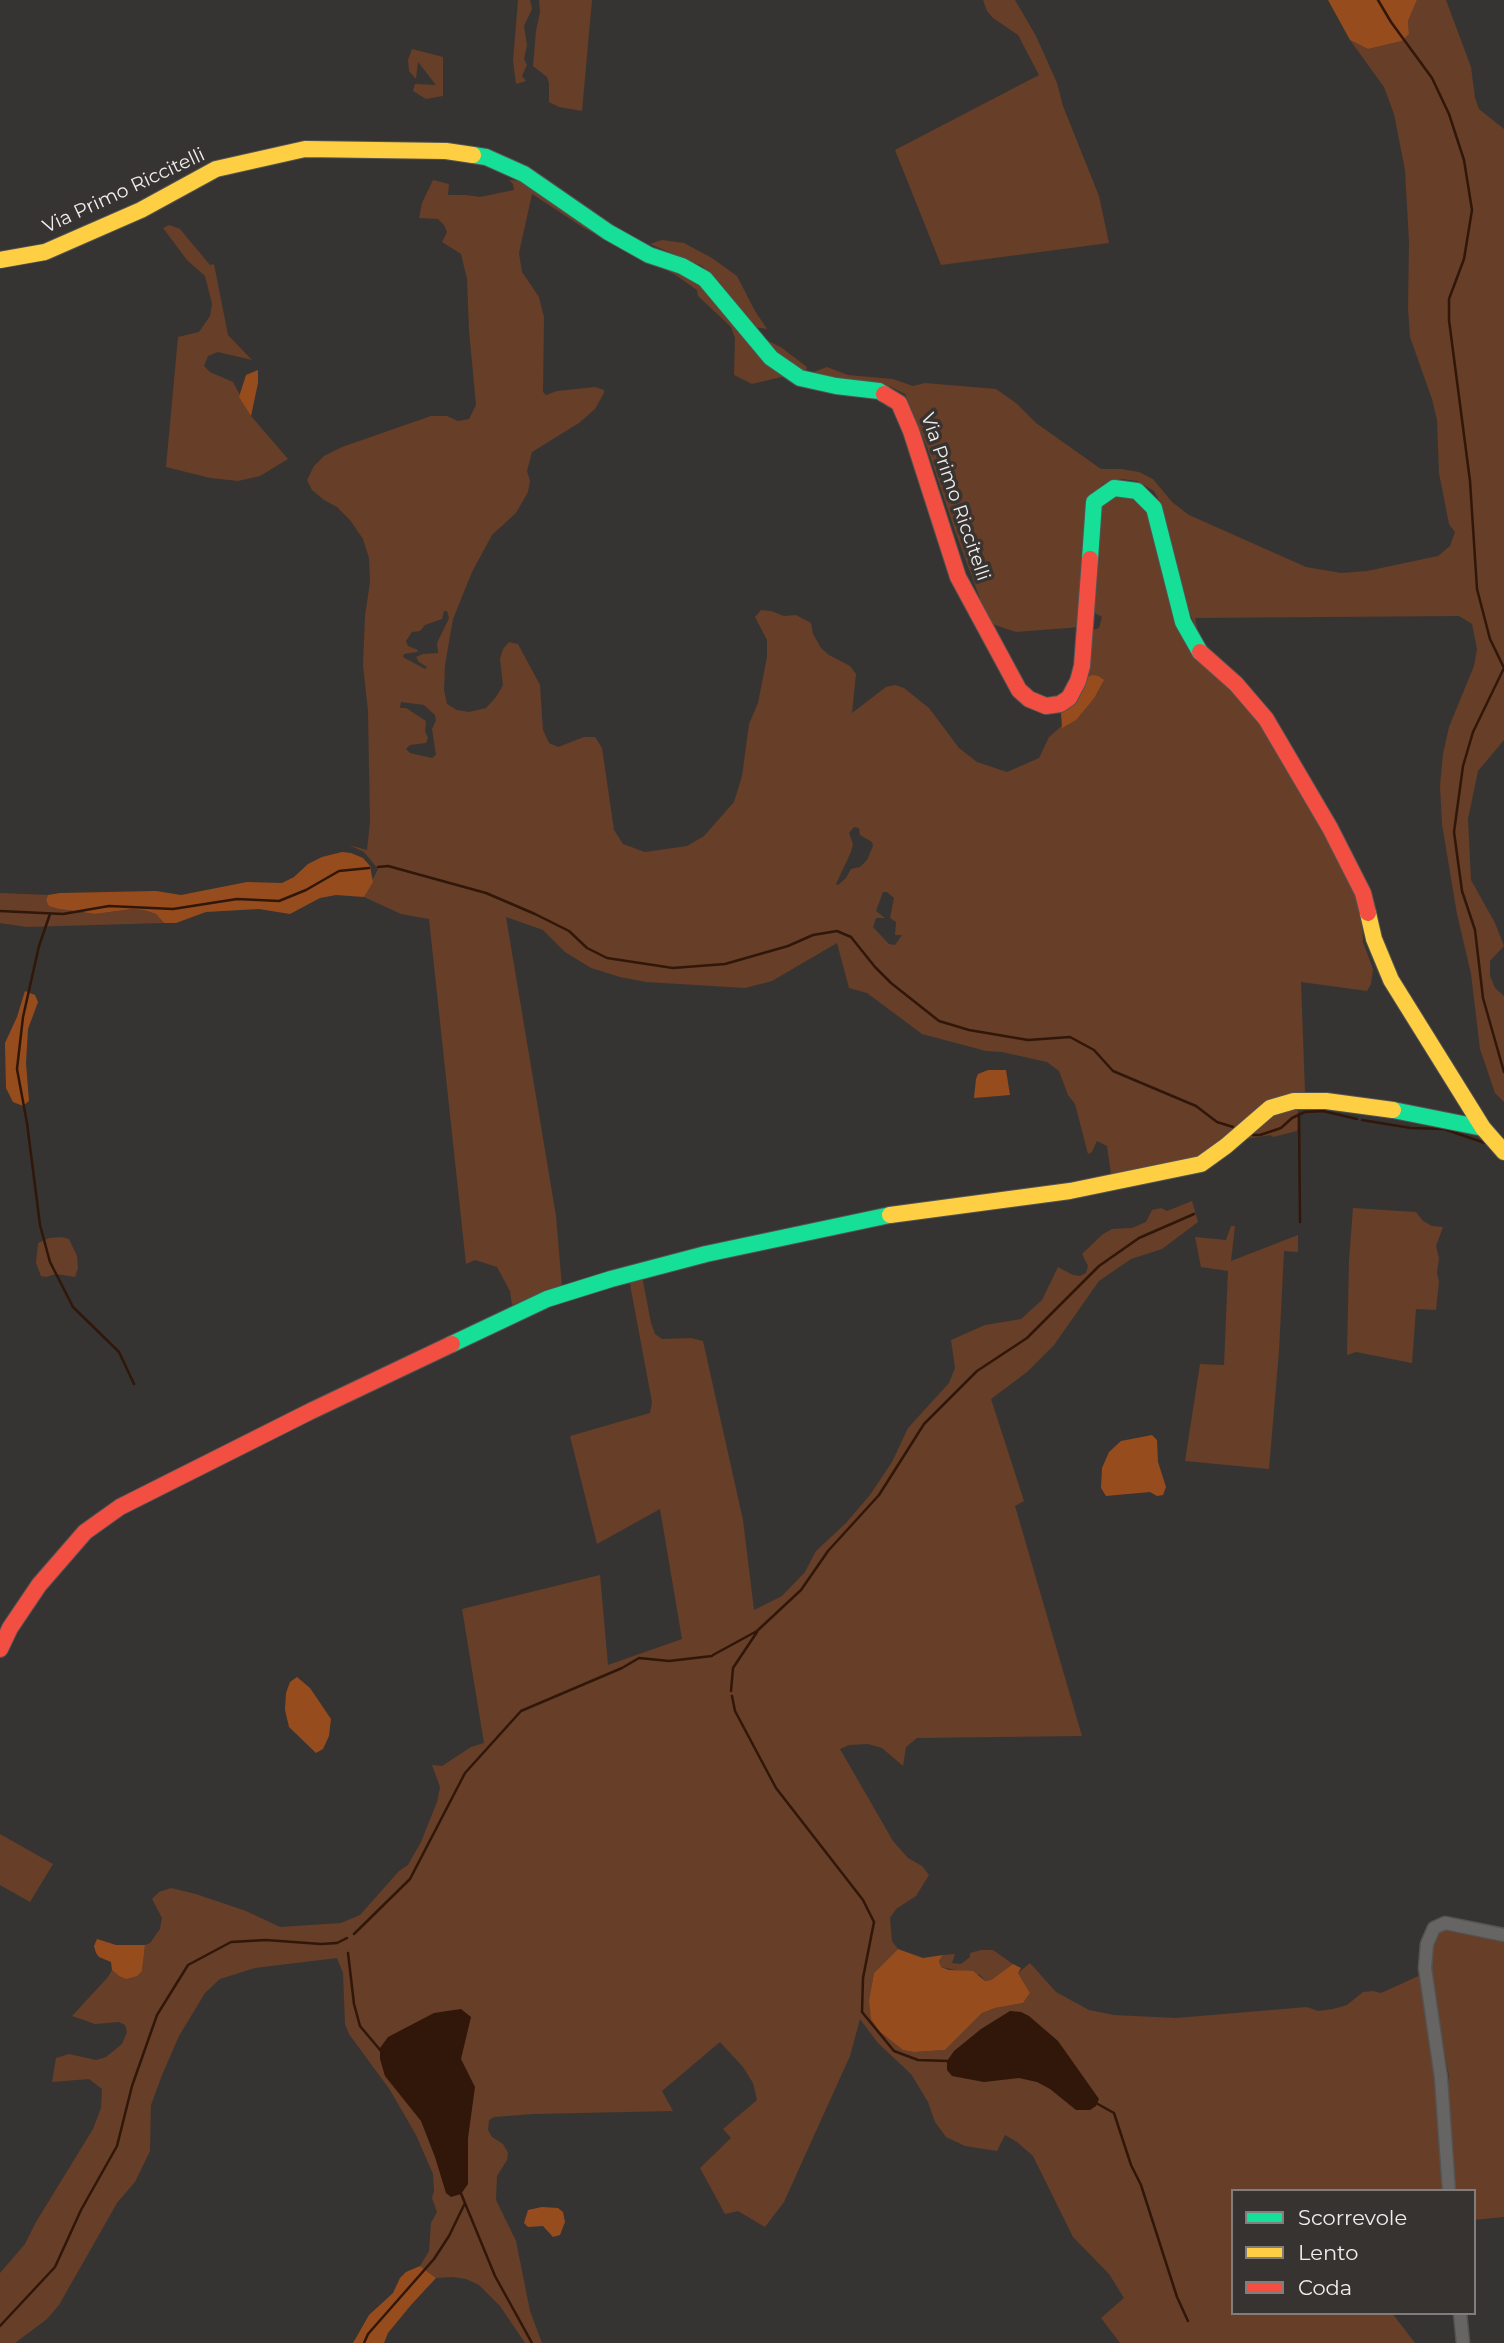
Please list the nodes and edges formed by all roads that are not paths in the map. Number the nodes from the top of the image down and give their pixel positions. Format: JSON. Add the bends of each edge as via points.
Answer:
{"nodes":[{"id":1,"x":0,"y":260,"type":"edge"},
{"id":2,"x":1483,"y":1128,"type":"junction"},
{"id":3,"x":1504,"y":1152,"type":"edge"},
{"id":4,"x":0,"y":1649,"type":"edge"},
{"id":5,"x":1504,"y":1935,"type":"edge"},
{"id":6,"x":1449,"y":2189,"type":"edge"},
{"id":7,"x":1460,"y":2315,"type":"edge"},
{"id":8,"x":1463,"y":2343,"type":"edge"}],
"edges":[{"from":1,"to":2,"type":"street","name":"Via Primo Riccitelli","via":[[45,252],[141,210],[216,169],[305,149],[446,151],[486,157],[524,174],[649,255],[705,279],[771,358],[800,379],[879,390],[899,403],[958,577],[1019,690],[1046,706],[1069,698],[1082,666],[1094,502],[1114,488],[1138,491],[1154,508],[1183,622],[1201,653],[1266,719],[1363,893],[1374,939],[1391,980]]},
{"from":2,"to":3,"type":"street","name":"Via Primo Riccitelli"},
{"from":2,"to":4,"type":"street","via":[[1337,1102],[1294,1101],[1270,1108],[1201,1164],[1070,1191],[846,1223],[706,1254],[547,1299],[120,1507],[85,1532],[38,1585]]},
{"from":5,"to":6,"type":"street","via":[[1445,1923],[1434,1928],[1427,1944],[1425,1968],[1440,2071]]},
{"from":7,"to":8,"type":"street"}]}
